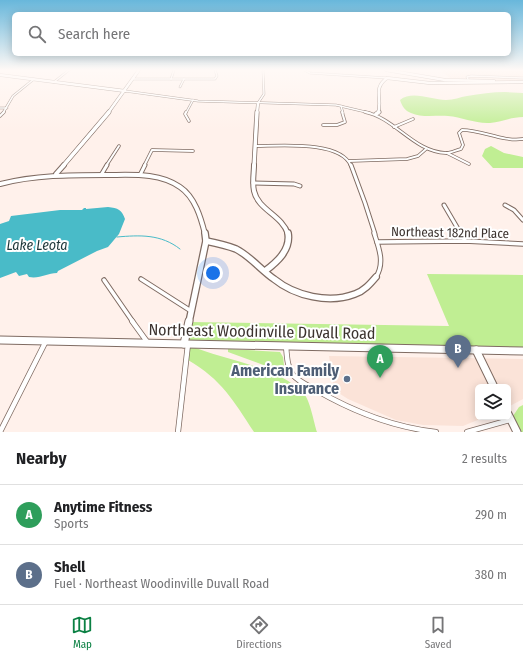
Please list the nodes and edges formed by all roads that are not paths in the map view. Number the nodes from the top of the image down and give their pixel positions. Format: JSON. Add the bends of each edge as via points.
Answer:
{"nodes":[{"id":1,"x":20,"y":90,"type":"edge"},
{"id":2,"x":117,"y":90,"type":"edge"},
{"id":3,"x":264,"y":90,"type":"edge"},
{"id":4,"x":379,"y":90,"type":"edge"},
{"id":5,"x":124,"y":91,"type":"junction"},
{"id":6,"x":193,"y":100,"type":"junction"},
{"id":7,"x":258,"y":103,"type":"junction"},
{"id":8,"x":341,"y":106,"type":"junction"},
{"id":9,"x":0,"y":108,"type":"edge"},
{"id":10,"x":7,"y":108,"type":"junction"},
{"id":11,"x":376,"y":114,"type":"junction"},
{"id":12,"x":0,"y":116,"type":"edge"},
{"id":13,"x":413,"y":119,"type":"dead end"},
{"id":14,"x":189,"y":121,"type":"dead end"},
{"id":15,"x":323,"y":125,"type":"dead end"},
{"id":16,"x":394,"y":127,"type":"junction"},
{"id":17,"x":523,"y":139,"type":"edge"},
{"id":18,"x":119,"y":146,"type":"dead end"},
{"id":19,"x":256,"y":146,"type":"junction"},
{"id":20,"x":426,"y":149,"type":"junction"},
{"id":21,"x":193,"y":151,"type":"dead end"},
{"id":22,"x":447,"y":153,"type":"junction"},
{"id":23,"x":349,"y":161,"type":"junction"},
{"id":24,"x":469,"y":164,"type":"dead end"},
{"id":25,"x":56,"y":174,"type":"junction"},
{"id":26,"x":101,"y":175,"type":"junction"},
{"id":27,"x":140,"y":176,"type":"junction"},
{"id":28,"x":253,"y":183,"type":"junction"},
{"id":29,"x":0,"y":184,"type":"edge"},
{"id":30,"x":300,"y":186,"type":"dead end"},
{"id":31,"x":505,"y":204,"type":"dead end"},
{"id":32,"x":444,"y":205,"type":"dead end"},
{"id":33,"x":523,"y":220,"type":"edge"},
{"id":34,"x":206,"y":241,"type":"junction"},
{"id":35,"x":465,"y":241,"type":"junction"},
{"id":36,"x":377,"y":242,"type":"junction"},
{"id":37,"x":523,"y":244,"type":"edge"},
{"id":38,"x":265,"y":271,"type":"junction"},
{"id":39,"x":376,"y":277,"type":"joint"},
{"id":40,"x":141,"y":279,"type":"dead end"},
{"id":41,"x":104,"y":280,"type":"dead end"},
{"id":42,"x":190,"y":311,"type":"junction"},
{"id":43,"x":0,"y":340,"type":"edge"},
{"id":44,"x":46,"y":341,"type":"junction"},
{"id":45,"x":148,"y":343,"type":"junction"},
{"id":46,"x":186,"y":344,"type":"junction"},
{"id":47,"x":286,"y":346,"type":"junction"},
{"id":48,"x":476,"y":350,"type":"junction"},
{"id":49,"x":523,"y":351,"type":"edge"},
{"id":50,"x":493,"y":384,"type":"edge"},
{"id":51,"x":501,"y":420,"type":"edge"},
{"id":52,"x":511,"y":420,"type":"edge"},
{"id":53,"x":398,"y":429,"type":"edge"},
{"id":54,"x":0,"y":432,"type":"edge"},
{"id":55,"x":178,"y":432,"type":"edge"},
{"id":56,"x":436,"y":432,"type":"edge"},
{"id":57,"x":467,"y":432,"type":"edge"},
{"id":58,"x":517,"y":432,"type":"edge"}],
"edges":[{"from":1,"to":10,"type":"street","via":[[13,96]]},
{"from":2,"to":5,"type":"street"},
{"from":3,"to":7,"type":"street"},
{"from":4,"to":11,"type":"street","via":[[380,108]]},
{"from":5,"to":6,"type":"street"},
{"from":5,"to":25,"type":"street"},
{"from":6,"to":7,"type":"street"},
{"from":6,"to":14,"type":"street","via":[[185,114]]},
{"from":7,"to":8,"type":"street"},
{"from":7,"to":19,"type":"street"},
{"from":8,"to":11,"type":"street"},
{"from":8,"to":15,"type":"street","via":[[345,122]]},
{"from":9,"to":10,"type":"street"},
{"from":10,"to":12,"type":"street"},
{"from":11,"to":16,"type":"street"},
{"from":13,"to":16,"type":"street"},
{"from":16,"to":20,"type":"street"},
{"from":17,"to":22,"type":"street","via":[[512,140],[462,130],[459,133],[463,147]]},
{"from":18,"to":26,"type":"street"},
{"from":19,"to":23,"type":"street","via":[[318,147],[336,152]]},
{"from":19,"to":28,"type":"street"},
{"from":20,"to":22,"type":"street"},
{"from":20,"to":23,"type":"street","via":[[418,156],[407,159]]},
{"from":21,"to":27,"type":"street","via":[[152,150]]},
{"from":22,"to":24,"type":"street"},
{"from":23,"to":36,"type":"street"},
{"from":25,"to":26,"type":"street"},
{"from":25,"to":29,"type":"street"},
{"from":26,"to":27,"type":"street"},
{"from":27,"to":34,"type":"street","via":[[155,177],[172,183],[186,193],[203,225]]},
{"from":28,"to":30,"type":"street"},
{"from":28,"to":38,"type":"street","via":[[256,199],[282,222],[288,232],[285,253]]},
{"from":31,"to":33,"type":"street"},
{"from":32,"to":35,"type":"street"},
{"from":34,"to":38,"type":"street","via":[[237,250]]},
{"from":34,"to":42,"type":"street"},
{"from":35,"to":36,"type":"street","name":"Northeast 182nd Place"},
{"from":35,"to":37,"type":"street","name":"Northeast 182nd Place"},
{"from":36,"to":39,"type":"street","via":[[382,264]]},
{"from":38,"to":39,"type":"street","via":[[280,284],[317,297],[331,299],[352,296],[367,287]]},
{"from":40,"to":42,"type":"street"},
{"from":41,"to":45,"type":"street"},
{"from":42,"to":46,"type":"street"},
{"from":43,"to":44,"type":"street","name":"Northeast Woodinville Duvall Road"},
{"from":44,"to":45,"type":"street","name":"Northeast Woodinville Duvall Road"},
{"from":44,"to":54,"type":"street"},
{"from":45,"to":46,"type":"street","name":"Northeast Woodinville Duvall Road"},
{"from":46,"to":47,"type":"street","name":"Northeast Woodinville Duvall Road"},
{"from":46,"to":55,"type":"street","via":[[184,394]]},
{"from":47,"to":48,"type":"street","name":"Northeast Woodinville Duvall Road"},
{"from":47,"to":53,"type":"street","via":[[290,369],[296,378],[338,403]]},
{"from":48,"to":49,"type":"street","name":"Northeast Woodinville Duvall Road"},
{"from":48,"to":50,"type":"street"},
{"from":51,"to":57,"type":"street"},
{"from":52,"to":58,"type":"street"},
{"from":53,"to":56,"type":"street"}]}
